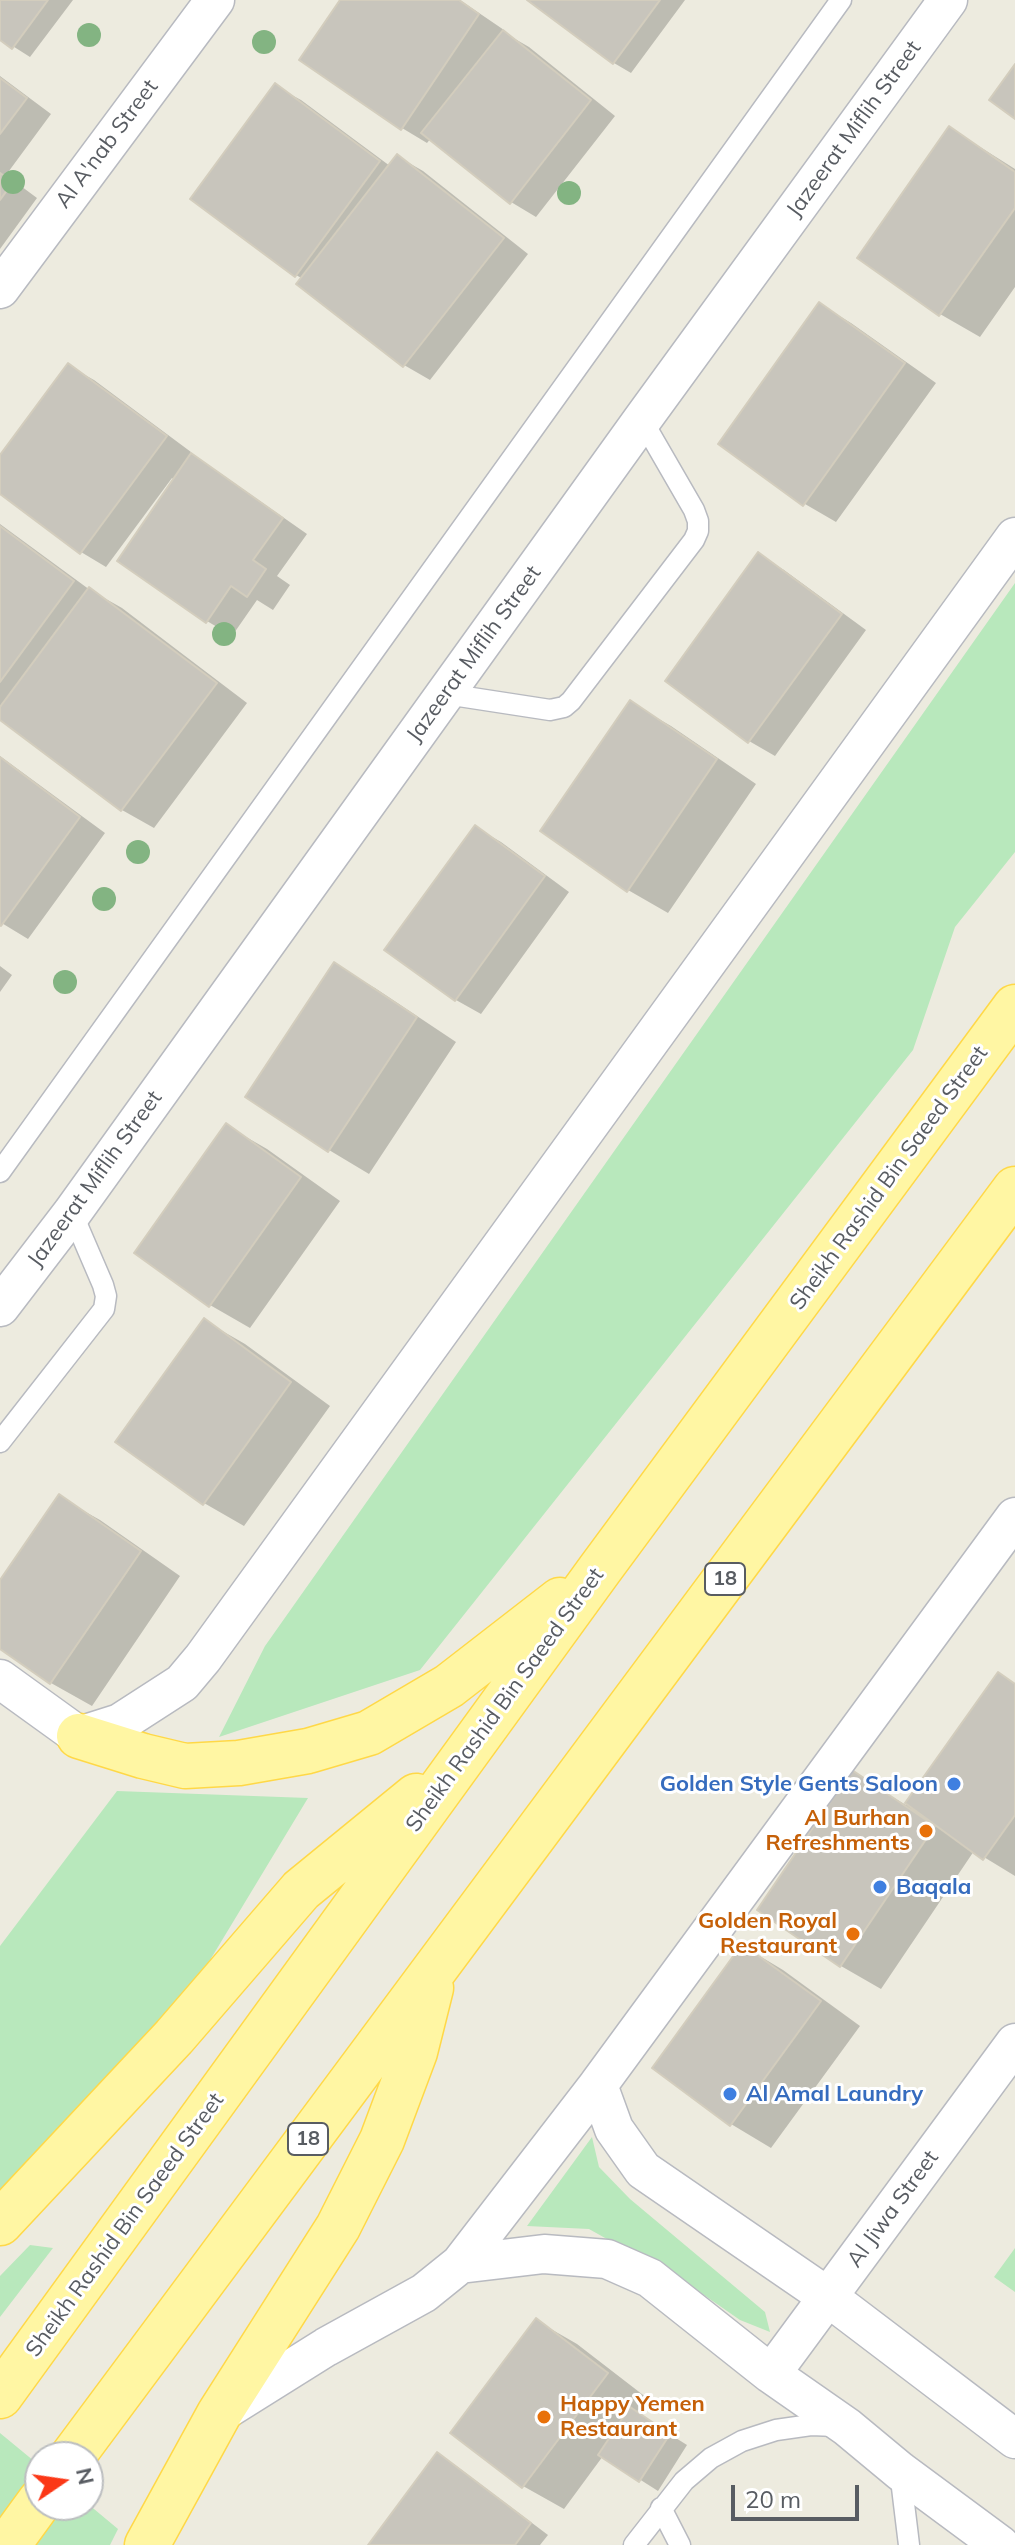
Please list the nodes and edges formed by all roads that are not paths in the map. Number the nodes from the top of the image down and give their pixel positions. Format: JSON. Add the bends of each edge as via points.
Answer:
{"nodes":[{"id":1,"x":215,"y":0,"type":"edge"},
{"id":2,"x":841,"y":0,"type":"edge"},
{"id":3,"x":948,"y":0,"type":"edge"},
{"id":4,"x":0,"y":289,"type":"edge"},
{"id":5,"x":642,"y":420,"type":"junction"},
{"id":6,"x":1015,"y":537,"type":"edge"},
{"id":7,"x":446,"y":694,"type":"junction"},
{"id":8,"x":1015,"y":1007,"type":"edge"},
{"id":9,"x":0,"y":1172,"type":"edge"},
{"id":10,"x":1015,"y":1189,"type":"edge"},
{"id":11,"x":72,"y":1213,"type":"junction"},
{"id":12,"x":0,"y":1307,"type":"edge"},
{"id":13,"x":0,"y":1442,"type":"edge"},
{"id":14,"x":1015,"y":1517,"type":"edge"},
{"id":15,"x":600,"y":1569,"type":"junction"},
{"id":16,"x":0,"y":1679,"type":"edge"},
{"id":17,"x":79,"y":1736,"type":"junction"},
{"id":18,"x":461,"y":1760,"type":"junction"},
{"id":19,"x":436,"y":1970,"type":"junction"},
{"id":20,"x":1015,"y":2043,"type":"edge"},
{"id":21,"x":598,"y":2085,"type":"junction"},
{"id":22,"x":0,"y":2223,"type":"edge"},
{"id":23,"x":460,"y":2264,"type":"junction"},
{"id":24,"x":828,"y":2297,"type":"junction"},
{"id":25,"x":771,"y":2374,"type":"junction"},
{"id":26,"x":0,"y":2396,"type":"edge"},
{"id":27,"x":219,"y":2414,"type":"junction"},
{"id":28,"x":847,"y":2427,"type":"junction"},
{"id":29,"x":1015,"y":2439,"type":"edge"},
{"id":30,"x":84,"y":2441,"type":"edge"},
{"id":31,"x":900,"y":2471,"type":"junction"},
{"id":32,"x":661,"y":2508,"type":"junction"},
{"id":33,"x":25,"y":2521,"type":"edge"},
{"id":34,"x":8,"y":2545,"type":"edge"},
{"id":35,"x":147,"y":2545,"type":"edge"},
{"id":36,"x":634,"y":2545,"type":"edge"},
{"id":37,"x":680,"y":2545,"type":"edge"},
{"id":38,"x":909,"y":2545,"type":"edge"},
{"id":39,"x":1000,"y":2545,"type":"edge"}],
"edges":[{"from":1,"to":4,"type":"street","name":"Al A'nab Street"},
{"from":2,"to":9,"type":"lane"},
{"from":3,"to":5,"type":"street","name":"Jazeerat Miflih Street"},
{"from":5,"to":7,"type":"street","name":"Jazeerat Miflih Street"},
{"from":5,"to":7,"type":"lane","via":[[694,510],[694,540],[564,707],[550,710]]},
{"from":6,"to":17,"type":"street","via":[[203,1658],[182,1683],[153,1703],[120,1723]]},
{"from":7,"to":11,"type":"street","name":"Jazeerat Miflih Street"},
{"from":8,"to":15,"type":"main road","name":"Sheikh Rashid Bin Saeed Street"},
{"from":10,"to":19,"type":"main road","number":"18"},
{"from":11,"to":12,"type":"street","name":"Jazeerat Miflih Street"},
{"from":11,"to":13,"type":"lane","via":[[103,1285],[104,1309]]},
{"from":14,"to":21,"type":"street"},
{"from":15,"to":17,"type":"main road","via":[[449,1686],[369,1733],[253,1761],[185,1766]]},
{"from":15,"to":18,"type":"main road","name":"Sheikh Rashid Bin Saeed Street"},
{"from":16,"to":17,"type":"street"},
{"from":18,"to":22,"type":"main road","via":[[301,1890],[174,2037]]},
{"from":18,"to":26,"type":"main road","name":"Sheikh Rashid Bin Saeed Street"},
{"from":19,"to":27,"type":"main road","via":[[415,2052],[382,2140],[338,2227]]},
{"from":19,"to":30,"type":"main road","number":"18"},
{"from":20,"to":24,"type":"street","name":"Al Jiwa Street"},
{"from":21,"to":23,"type":"street"},
{"from":21,"to":24,"type":"street","via":[[614,2129],[643,2170]]},
{"from":23,"to":25,"type":"street","via":[[544,2254],[607,2259],[650,2278]]},
{"from":23,"to":27,"type":"street","via":[[424,2293]]},
{"from":24,"to":25,"type":"street","name":"Al Jiwa Street"},
{"from":24,"to":29,"type":"street"},
{"from":25,"to":28,"type":"street"},
{"from":27,"to":35,"type":"main road"},
{"from":28,"to":31,"type":"street"},
{"from":28,"to":32,"type":"lane","via":[[811,2425],[742,2441],[711,2458]]},
{"from":31,"to":38,"type":"lane"},
{"from":31,"to":39,"type":"street"},
{"from":32,"to":36,"type":"lane"},
{"from":32,"to":37,"type":"lane"},
{"from":33,"to":34,"type":"main road"}]}
